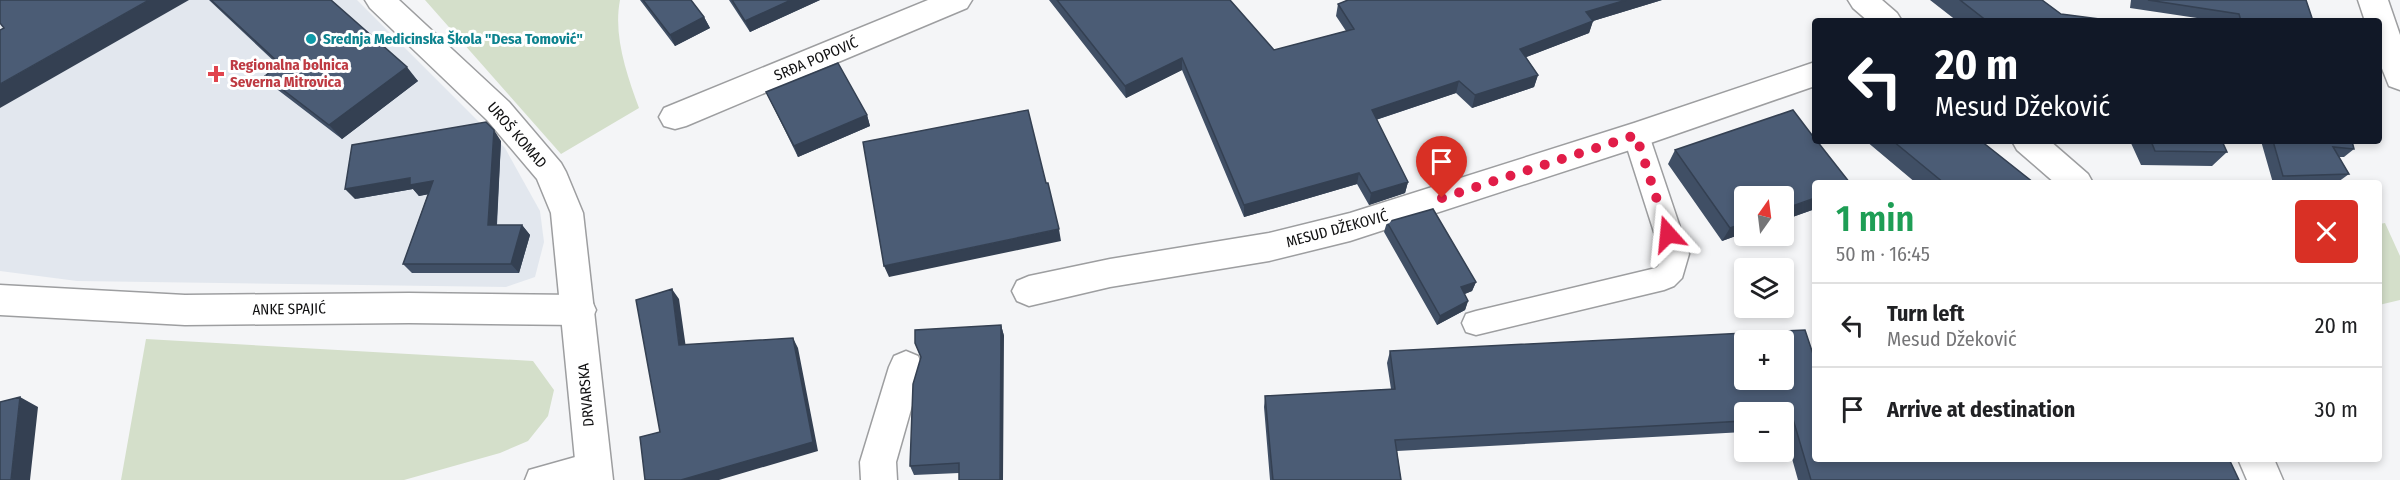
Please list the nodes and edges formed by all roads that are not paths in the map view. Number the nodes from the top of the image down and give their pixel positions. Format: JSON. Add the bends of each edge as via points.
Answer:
{"nodes":[{"id":1,"x":380,"y":0,"type":"edge"},
{"id":2,"x":957,"y":0,"type":"edge"},
{"id":3,"x":1863,"y":0,"type":"edge"},
{"id":4,"x":2373,"y":0,"type":"edge"},
{"id":5,"x":1884,"y":18,"type":"edge"},
{"id":6,"x":2379,"y":18,"type":"edge"},
{"id":7,"x":2382,"y":26,"type":"edge"},
{"id":8,"x":1812,"y":75,"type":"edge"},
{"id":9,"x":2400,"y":78,"type":"edge"},
{"id":10,"x":675,"y":117,"type":"dead end"},
{"id":11,"x":1636,"y":135,"type":"junction"},
{"id":12,"x":2032,"y":144,"type":"edge"},
{"id":13,"x":2074,"y":180,"type":"edge"},
{"id":14,"x":1029,"y":291,"type":"dead end"},
{"id":15,"x":0,"y":300,"type":"edge"},
{"id":16,"x":579,"y":310,"type":"junction"},
{"id":17,"x":1476,"y":323,"type":"dead end"},
{"id":18,"x":906,"y":367,"type":"dead end"},
{"id":19,"x":2257,"y":462,"type":"edge"},
{"id":20,"x":594,"y":473,"type":"edge"},
{"id":21,"x":540,"y":480,"type":"edge"},
{"id":22,"x":879,"y":480,"type":"edge"},
{"id":23,"x":2265,"y":480,"type":"edge"}],
"edges":[{"from":1,"to":16,"type":"street","name":"UROŠ KOMAD","via":[[498,111],[550,172],[567,213]]},
{"from":2,"to":10,"type":"street","name":"SRĐA POPOVIĆ"},
{"from":3,"to":5,"type":"street"},
{"from":4,"to":6,"type":"street"},
{"from":7,"to":9,"type":"street"},
{"from":8,"to":11,"type":"street","name":"MESUD DŽEKOVIĆ"},
{"from":11,"to":14,"type":"street","name":"MESUD DŽEKOVIĆ","via":[[1350,227],[1269,247],[1110,273]]},
{"from":11,"to":17,"type":"lane","via":[[1675,254],[1672,270],[1664,278]]},
{"from":12,"to":13,"type":"street"},
{"from":15,"to":16,"type":"street","name":"ANKE SPAJIĆ","via":[[185,310]]},
{"from":16,"to":20,"type":"street","name":"DRVARSKA"},
{"from":18,"to":22,"type":"street","via":[[878,462]]},
{"from":19,"to":23,"type":"street"},
{"from":20,"to":21,"type":"lane"}]}
